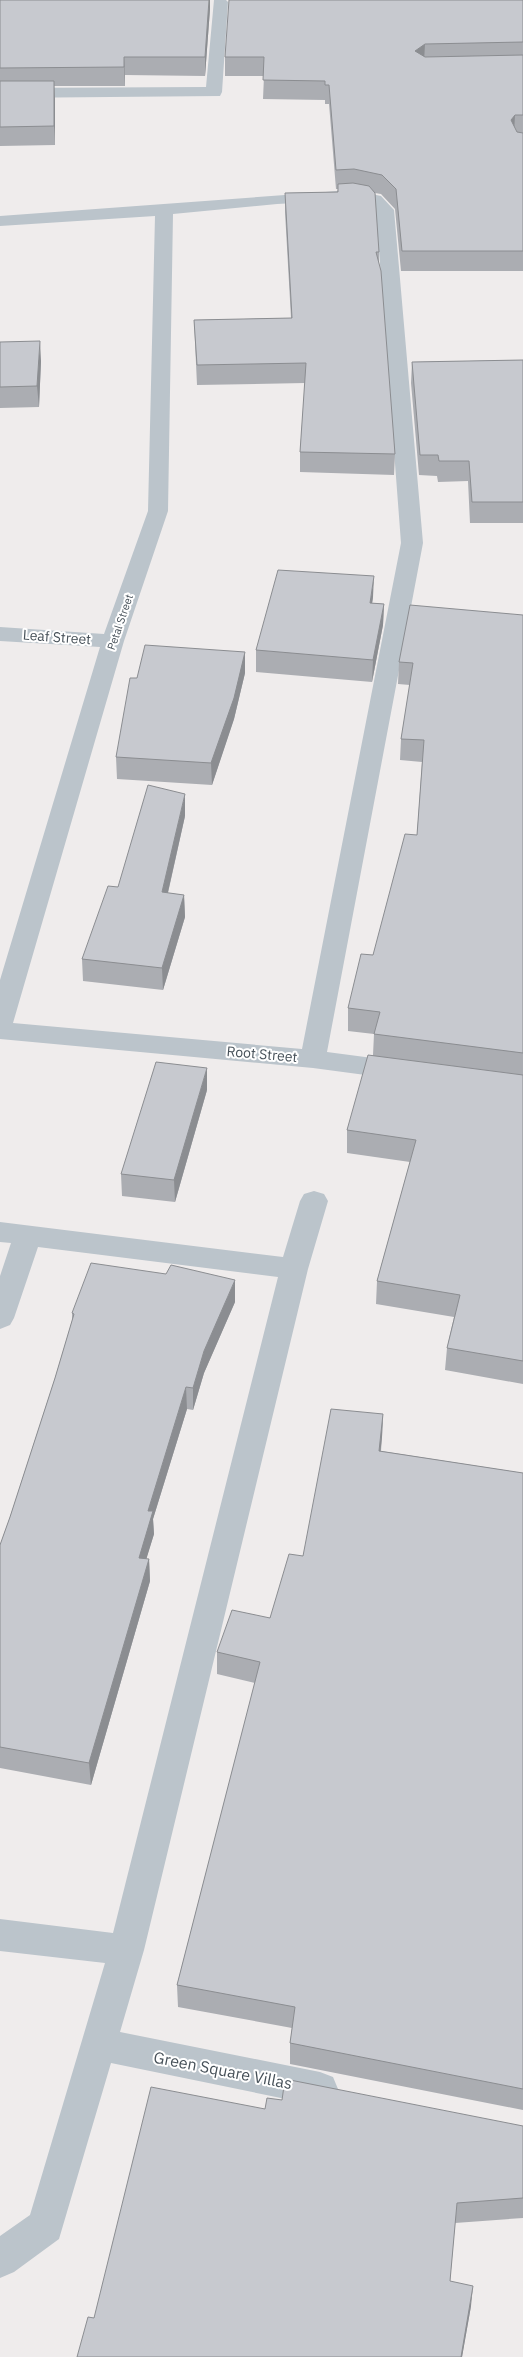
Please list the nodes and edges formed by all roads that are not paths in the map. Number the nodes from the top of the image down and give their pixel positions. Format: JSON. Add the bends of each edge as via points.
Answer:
{"nodes":[{"id":1,"x":201,"y":2,"type":"edge"},
{"id":2,"x":228,"y":2,"type":"edge"},
{"id":3,"x":0,"y":93,"type":"edge"},
{"id":4,"x":164,"y":210,"type":"junction"},
{"id":5,"x":0,"y":221,"type":"edge"},
{"id":6,"x":0,"y":634,"type":"edge"},
{"id":7,"x":114,"y":641,"type":"junction"},
{"id":8,"x":0,"y":1023,"type":"edge"},
{"id":9,"x":0,"y":1030,"type":"edge"},
{"id":10,"x":313,"y":1059,"type":"junction"},
{"id":11,"x":428,"y":1074,"type":"edge"},
{"id":12,"x":314,"y":1201,"type":"dead end"},
{"id":13,"x":0,"y":1232,"type":"edge"},
{"id":14,"x":28,"y":1235,"type":"junction"},
{"id":15,"x":294,"y":1269,"type":"junction"},
{"id":16,"x":0,"y":1318,"type":"edge"},
{"id":17,"x":0,"y":1934,"type":"edge"},
{"id":18,"x":126,"y":1950,"type":"junction"},
{"id":19,"x":99,"y":2044,"type":"junction"},
{"id":20,"x":348,"y":2094,"type":"edge"},
{"id":21,"x":0,"y":2259,"type":"edge"}],
"edges":[{"from":1,"to":2,"type":"street"},
{"from":2,"to":3,"type":"street","via":[[214,92]]},
{"from":4,"to":5,"type":"street"},
{"from":4,"to":7,"type":"street","name":"Petal Street","via":[[158,512]]},
{"from":4,"to":10,"type":"street","via":[[353,195],[375,200],[385,210],[412,543]]},
{"from":6,"to":7,"type":"street","name":"Leaf Street"},
{"from":7,"to":8,"type":"street","name":"Petal Street"},
{"from":9,"to":10,"type":"street","name":"Root Street"},
{"from":10,"to":11,"type":"street","name":"Root Street"},
{"from":12,"to":15,"type":"street"},
{"from":13,"to":14,"type":"street"},
{"from":14,"to":15,"type":"street"},
{"from":14,"to":16,"type":"street"},
{"from":15,"to":18,"type":"street"},
{"from":17,"to":18,"type":"street"},
{"from":18,"to":19,"type":"street"},
{"from":19,"to":20,"type":"street","name":"Green Square Villas"},
{"from":19,"to":21,"type":"street","via":[[46,2226]]}]}
